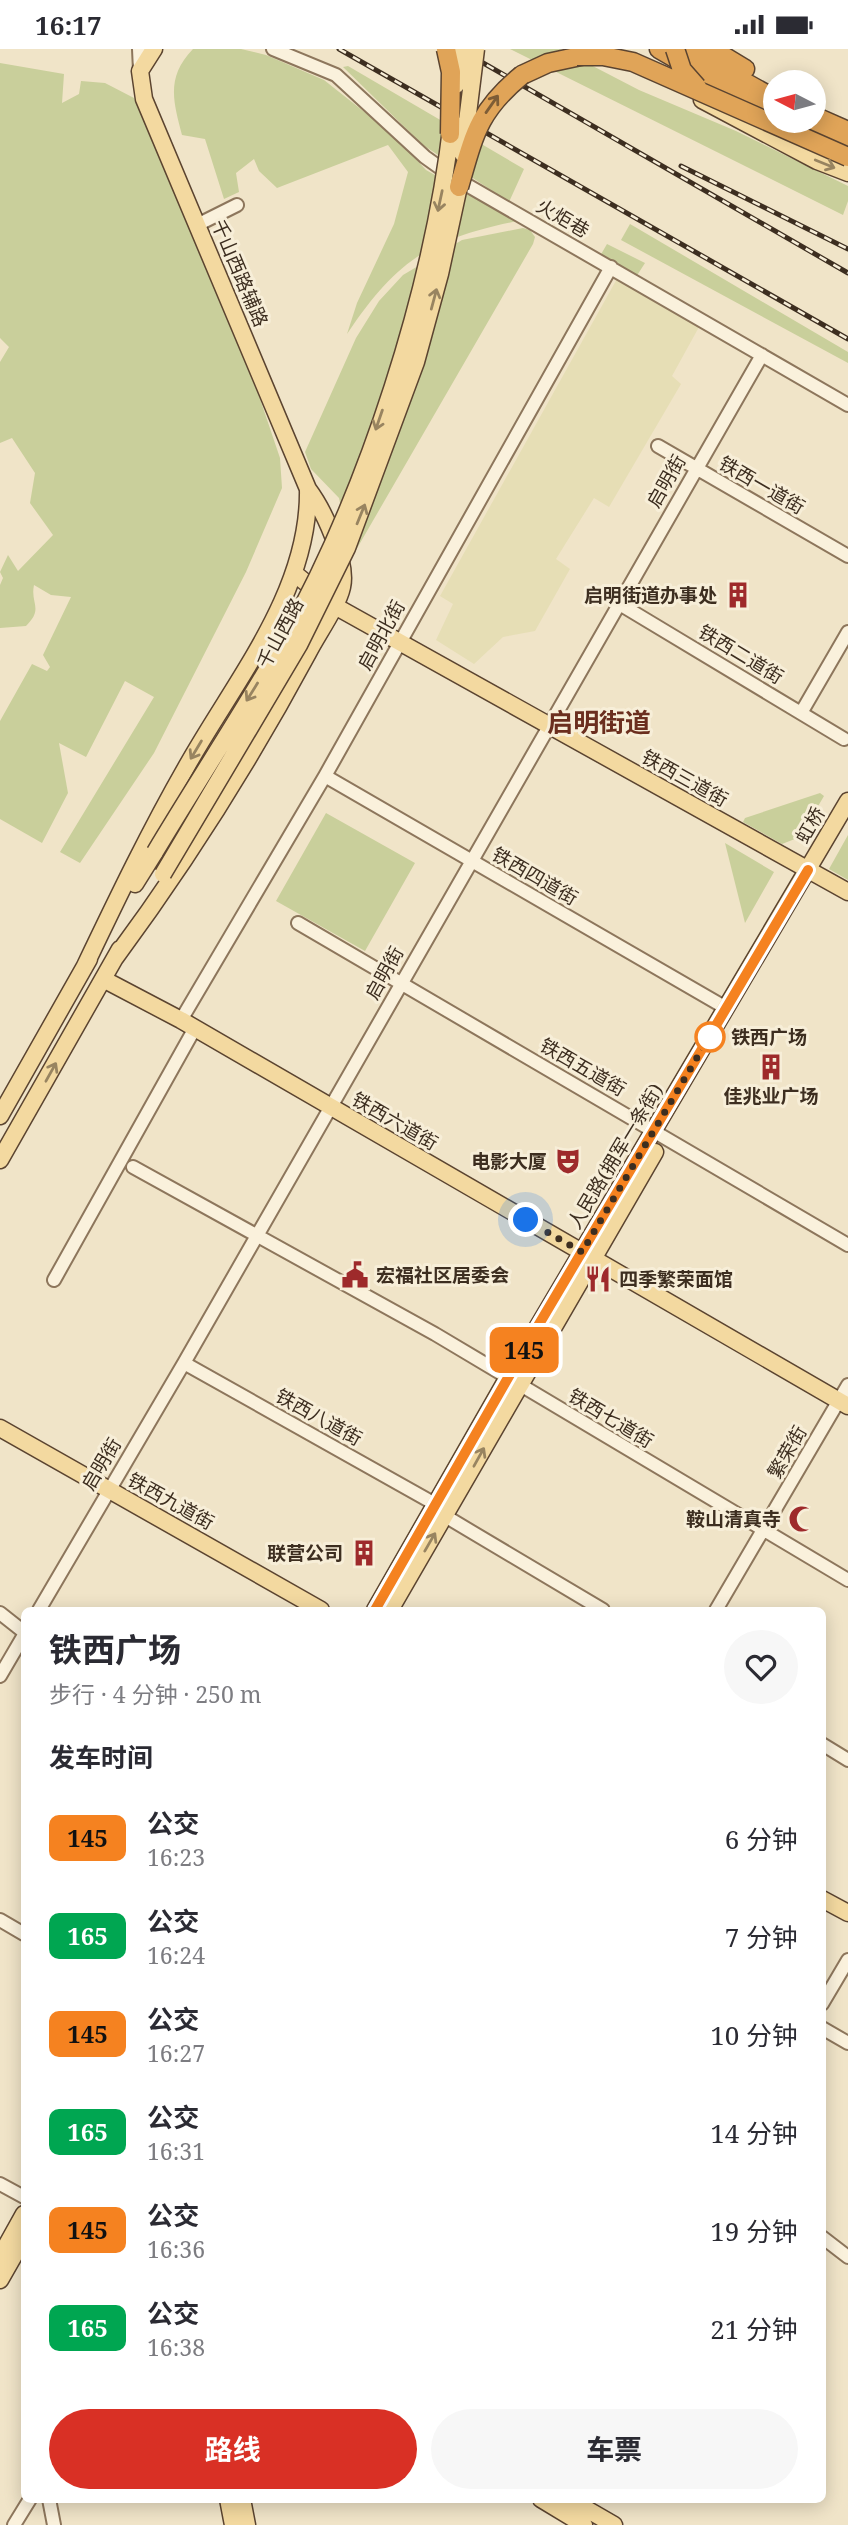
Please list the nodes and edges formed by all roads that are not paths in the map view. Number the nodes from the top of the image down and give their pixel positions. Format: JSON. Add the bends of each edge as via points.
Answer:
{"nodes":[{"id":1,"x":139,"y":49,"type":"edge"},
{"id":2,"x":155,"y":49,"type":"edge"},
{"id":3,"x":273,"y":49,"type":"edge"},
{"id":4,"x":446,"y":49,"type":"edge"},
{"id":5,"x":460,"y":49,"type":"edge"},
{"id":6,"x":476,"y":49,"type":"edge"},
{"id":7,"x":607,"y":49,"type":"edge"},
{"id":8,"x":615,"y":49,"type":"edge"},
{"id":9,"x":659,"y":49,"type":"edge"},
{"id":10,"x":675,"y":49,"type":"edge"},
{"id":11,"x":695,"y":50,"type":"edge"},
{"id":12,"x":577,"y":56,"type":"junction"},
{"id":13,"x":140,"y":71,"type":"junction"},
{"id":14,"x":763,"y":85,"type":"edge"},
{"id":15,"x":711,"y":96,"type":"junction"},
{"id":16,"x":763,"y":109,"type":"edge"},
{"id":17,"x":826,"y":121,"type":"edge"},
{"id":18,"x":848,"y":131,"type":"edge"},
{"id":19,"x":817,"y":133,"type":"edge"},
{"id":20,"x":450,"y":134,"type":"junction"},
{"id":21,"x":848,"y":144,"type":"edge"},
{"id":22,"x":848,"y":157,"type":"edge"},
{"id":23,"x":848,"y":173,"type":"edge"},
{"id":24,"x":459,"y":187,"type":"junction"},
{"id":25,"x":237,"y":205,"type":"dead end"},
{"id":26,"x":197,"y":225,"type":"junction"},
{"id":27,"x":611,"y":267,"type":"junction"},
{"id":28,"x":762,"y":355,"type":"junction"},
{"id":29,"x":848,"y":405,"type":"edge"},
{"id":30,"x":658,"y":446,"type":"dead end"},
{"id":31,"x":695,"y":469,"type":"junction"},
{"id":32,"x":308,"y":489,"type":"junction"},
{"id":33,"x":848,"y":556,"type":"edge"},
{"id":34,"x":294,"y":573,"type":"junction"},
{"id":35,"x":343,"y":586,"type":"junction"},
{"id":36,"x":618,"y":603,"type":"junction"},
{"id":37,"x":333,"y":605,"type":"junction"},
{"id":38,"x":356,"y":618,"type":"junction"},
{"id":39,"x":848,"y":632,"type":"edge"},
{"id":40,"x":400,"y":641,"type":"junction"},
{"id":41,"x":311,"y":646,"type":"junction"},
{"id":42,"x":801,"y":713,"type":"junction"},
{"id":43,"x":548,"y":725,"type":"junction"},
{"id":44,"x":844,"y":739,"type":"dead end"},
{"id":45,"x":325,"y":776,"type":"junction"},
{"id":46,"x":848,"y":801,"type":"edge"},
{"id":47,"x":470,"y":860,"type":"junction"},
{"id":48,"x":811,"y":872,"type":"junction"},
{"id":49,"x":848,"y":892,"type":"edge"},
{"id":50,"x":298,"y":923,"type":"dead end"},
{"id":51,"x":114,"y":958,"type":"junction"},
{"id":52,"x":83,"y":968,"type":"junction"},
{"id":53,"x":103,"y":979,"type":"junction"},
{"id":54,"x":400,"y":984,"type":"junction"},
{"id":55,"x":726,"y":1008,"type":"junction"},
{"id":56,"x":188,"y":1024,"type":"junction"},
{"id":57,"x":330,"y":1108,"type":"junction"},
{"id":58,"x":0,"y":1115,"type":"edge"},
{"id":59,"x":659,"y":1134,"type":"junction"},
{"id":60,"x":0,"y":1160,"type":"edge"},
{"id":61,"x":133,"y":1167,"type":"dead end"},
{"id":62,"x":257,"y":1235,"type":"junction"},
{"id":63,"x":848,"y":1245,"type":"edge"},
{"id":64,"x":588,"y":1255,"type":"junction"},
{"id":65,"x":54,"y":1280,"type":"dead end"},
{"id":66,"x":184,"y":1363,"type":"junction"},
{"id":67,"x":513,"y":1382,"type":"junction"},
{"id":68,"x":848,"y":1385,"type":"edge"},
{"id":69,"x":844,"y":1403,"type":"edge"},
{"id":70,"x":0,"y":1429,"type":"edge"},
{"id":71,"x":108,"y":1490,"type":"junction"},
{"id":72,"x":440,"y":1510,"type":"junction"},
{"id":73,"x":763,"y":1531,"type":"junction"},
{"id":74,"x":848,"y":1580,"type":"edge"},
{"id":75,"x":41,"y":1607,"type":"edge"},
{"id":76,"x":316,"y":1607,"type":"edge"},
{"id":77,"x":377,"y":1607,"type":"edge"},
{"id":78,"x":392,"y":1607,"type":"edge"},
{"id":79,"x":598,"y":1607,"type":"edge"},
{"id":80,"x":718,"y":1607,"type":"edge"},
{"id":81,"x":0,"y":1613,"type":"edge"},
{"id":82,"x":21,"y":1631,"type":"edge"},
{"id":83,"x":21,"y":1639,"type":"edge"},
{"id":84,"x":0,"y":1677,"type":"edge"},
{"id":85,"x":826,"y":1746,"type":"edge"},
{"id":86,"x":848,"y":1760,"type":"edge"},
{"id":87,"x":826,"y":1901,"type":"edge"},
{"id":88,"x":848,"y":1913,"type":"edge"},
{"id":89,"x":0,"y":1920,"type":"edge"},
{"id":90,"x":21,"y":1932,"type":"edge"},
{"id":91,"x":848,"y":1960,"type":"edge"},
{"id":92,"x":826,"y":1997,"type":"edge"},
{"id":93,"x":826,"y":2030,"type":"edge"},
{"id":94,"x":848,"y":2043,"type":"edge"},
{"id":95,"x":0,"y":2184,"type":"edge"},
{"id":96,"x":21,"y":2195,"type":"edge"},
{"id":97,"x":17,"y":2240,"type":"edge"},
{"id":98,"x":826,"y":2240,"type":"edge"},
{"id":99,"x":0,"y":2257,"type":"edge"},
{"id":100,"x":848,"y":2257,"type":"edge"},
{"id":101,"x":0,"y":2280,"type":"edge"},
{"id":102,"x":28,"y":2503,"type":"edge"},
{"id":103,"x":51,"y":2503,"type":"edge"},
{"id":104,"x":229,"y":2503,"type":"edge"},
{"id":105,"x":243,"y":2503,"type":"edge"},
{"id":106,"x":548,"y":2503,"type":"edge"},
{"id":107,"x":576,"y":2503,"type":"edge"},
{"id":108,"x":15,"y":2525,"type":"edge"},
{"id":109,"x":54,"y":2525,"type":"edge"},
{"id":110,"x":233,"y":2525,"type":"edge"},
{"id":111,"x":247,"y":2525,"type":"edge"},
{"id":112,"x":584,"y":2525,"type":"edge"},
{"id":113,"x":614,"y":2525,"type":"edge"}],
"edges":[{"from":1,"to":13,"type":"street"},
{"from":2,"to":13,"type":"main road"},
{"from":3,"to":27,"type":"street","name":"火炬巷","via":[[337,75],[453,177]]},
{"from":4,"to":20,"type":"highway","bridge":true,"via":[[451,72]]},
{"from":5,"to":20,"type":"main road","name":"千山西路","bridge":true},
{"from":6,"to":24,"type":"main road","name":"千山西路","bridge":true},
{"from":7,"to":12,"type":"highway","bridge":true},
{"from":8,"to":23,"type":"main road","one_way":true,"via":[[731,116]]},
{"from":9,"to":16,"type":"highway"},
{"from":10,"to":15,"type":"highway","bridge":true,"via":[[682,70]]},
{"from":11,"to":14,"type":"highway"},
{"from":12,"to":15,"type":"highway","bridge":true,"via":[[632,62]]},
{"from":24,"to":12,"type":"highway","one_way":true,"bridge":true,"via":[[476,127],[497,95],[522,75]]},
{"from":13,"to":26,"type":"main road","name":"千山西路辅路","via":[[144,99]]},
{"from":15,"to":22,"type":"highway","bridge":true},
{"from":17,"to":18,"type":"highway"},
{"from":19,"to":21,"type":"highway"},
{"from":20,"to":52,"type":"main road","name":"千山西路","one_way":true,"bridge":true,"via":[[427,259],[401,357],[333,541],[285,637]]},
{"from":51,"to":24,"type":"main road","name":"千山西路","one_way":true,"bridge":true,"via":[[299,645],[347,548],[416,362]]},
{"from":25,"to":26,"type":"street"},
{"from":26,"to":32,"type":"main road","name":"千山西路辅路"},
{"from":27,"to":28,"type":"street","name":"火炬巷"},
{"from":27,"to":40,"type":"street","name":"启明北街"},
{"from":28,"to":29,"type":"street","name":"火炬巷"},
{"from":28,"to":31,"type":"street","name":"启明街"},
{"from":30,"to":31,"type":"street","name":"铁西一道街"},
{"from":31,"to":33,"type":"street","name":"铁西一道街"},
{"from":31,"to":36,"type":"street","name":"启明街"},
{"from":32,"to":34,"type":"main road","via":[[308,519]]},
{"from":32,"to":35,"type":"main road","name":"千山西路辅路","via":[[323,509]]},
{"from":34,"to":37,"type":"main road","name":"铁西三道街"},
{"from":34,"to":52,"type":"main road","one_way":true,"via":[[268,630],[146,842]]},
{"from":35,"to":37,"type":"main road"},
{"from":35,"to":38,"type":"main road","name":"千山西路辅路"},
{"from":36,"to":42,"type":"street","name":"铁西二道街"},
{"from":36,"to":43,"type":"street","name":"启明街"},
{"from":37,"to":38,"type":"main road","name":"铁西三道街"},
{"from":37,"to":41,"type":"main road"},
{"from":38,"to":40,"type":"main road","name":"铁西三道街"},
{"from":38,"to":41,"type":"main road","via":[[333,624]]},
{"from":39,"to":42,"type":"street"},
{"from":40,"to":43,"type":"main road","name":"铁西三道街"},
{"from":40,"to":45,"type":"street","name":"启明北街"},
{"from":41,"to":51,"type":"main road","via":[[171,882]]},
{"from":42,"to":44,"type":"street","name":"铁西二道街"},
{"from":43,"to":47,"type":"street","name":"启明街"},
{"from":43,"to":48,"type":"main road","name":"铁西三道街"},
{"from":45,"to":47,"type":"street","name":"铁西四道街"},
{"from":45,"to":56,"type":"street","name":"启明北街"},
{"from":46,"to":48,"type":"main road","name":"虹桥"},
{"from":47,"to":54,"type":"street","name":"启明街"},
{"from":47,"to":55,"type":"street","name":"铁西四道街"},
{"from":48,"to":49,"type":"main road","name":"铁西三道街"},
{"from":48,"to":55,"type":"main road","name":"人民路(拥军一条街)"},
{"from":48,"to":59,"type":"main road"},
{"from":50,"to":54,"type":"street","name":"铁西五道街"},
{"from":51,"to":53,"type":"main road","name":"千山西路"},
{"from":52,"to":58,"type":"main road","name":"千山西路"},
{"from":53,"to":56,"type":"main road","name":"铁西六道街"},
{"from":60,"to":53,"type":"main road","name":"千山西路","one_way":true},
{"from":54,"to":57,"type":"street","name":"启明街"},
{"from":54,"to":59,"type":"street","name":"铁西五道街"},
{"from":55,"to":59,"type":"main road","name":"人民路(拥军一条街)"},
{"from":56,"to":57,"type":"main road","name":"铁西六道街"},
{"from":56,"to":65,"type":"street","name":"启明北街"},
{"from":57,"to":62,"type":"street","name":"启明街"},
{"from":57,"to":64,"type":"main road","name":"铁西六道街"},
{"from":59,"to":63,"type":"street","name":"铁西五道街"},
{"from":59,"to":64,"type":"main road","name":"人民路(拥军一条街)"},
{"from":61,"to":62,"type":"street","name":"铁西七道街"},
{"from":62,"to":66,"type":"street","name":"启明街"},
{"from":62,"to":67,"type":"street","name":"铁西七道街"},
{"from":64,"to":67,"type":"main road","name":"人民路(拥军一条街)"},
{"from":64,"to":69,"type":"main road","name":"铁西六道街"},
{"from":66,"to":71,"type":"street","name":"启明街"},
{"from":66,"to":72,"type":"street","name":"铁西八道街"},
{"from":67,"to":72,"type":"main road","name":"人民路(拥军一条街)"},
{"from":67,"to":73,"type":"street","name":"铁西七道街"},
{"from":68,"to":69,"type":"street","name":"繁荣街"},
{"from":69,"to":73,"type":"street","name":"繁荣街"},
{"from":70,"to":71,"type":"main road","name":"铁西九道街"},
{"from":71,"to":75,"type":"street","name":"启明街"},
{"from":71,"to":76,"type":"main road","name":"铁西九道街"},
{"from":72,"to":77,"type":"main road","name":"人民路(拥军一条街)"},
{"from":78,"to":72,"type":"main road","one_way":true},
{"from":72,"to":79,"type":"street","name":"铁西八道街"},
{"from":73,"to":74,"type":"street","name":"铁西七道街"},
{"from":73,"to":80,"type":"street","name":"繁荣街"},
{"from":81,"to":82,"type":"street"},
{"from":83,"to":84,"type":"street"},
{"from":85,"to":86,"type":"street"},
{"from":87,"to":88,"type":"main road"},
{"from":89,"to":90,"type":"street"},
{"from":91,"to":92,"type":"street"},
{"from":93,"to":94,"type":"street"},
{"from":95,"to":96,"type":"street"},
{"from":97,"to":99,"type":"main road"},
{"from":97,"to":101,"type":"main road"},
{"from":98,"to":100,"type":"street"},
{"from":102,"to":108,"type":"street"},
{"from":103,"to":109,"type":"street"},
{"from":104,"to":110,"type":"main road"},
{"from":105,"to":111,"type":"main road"},
{"from":106,"to":112,"type":"main road"},
{"from":107,"to":113,"type":"main road"}]}
